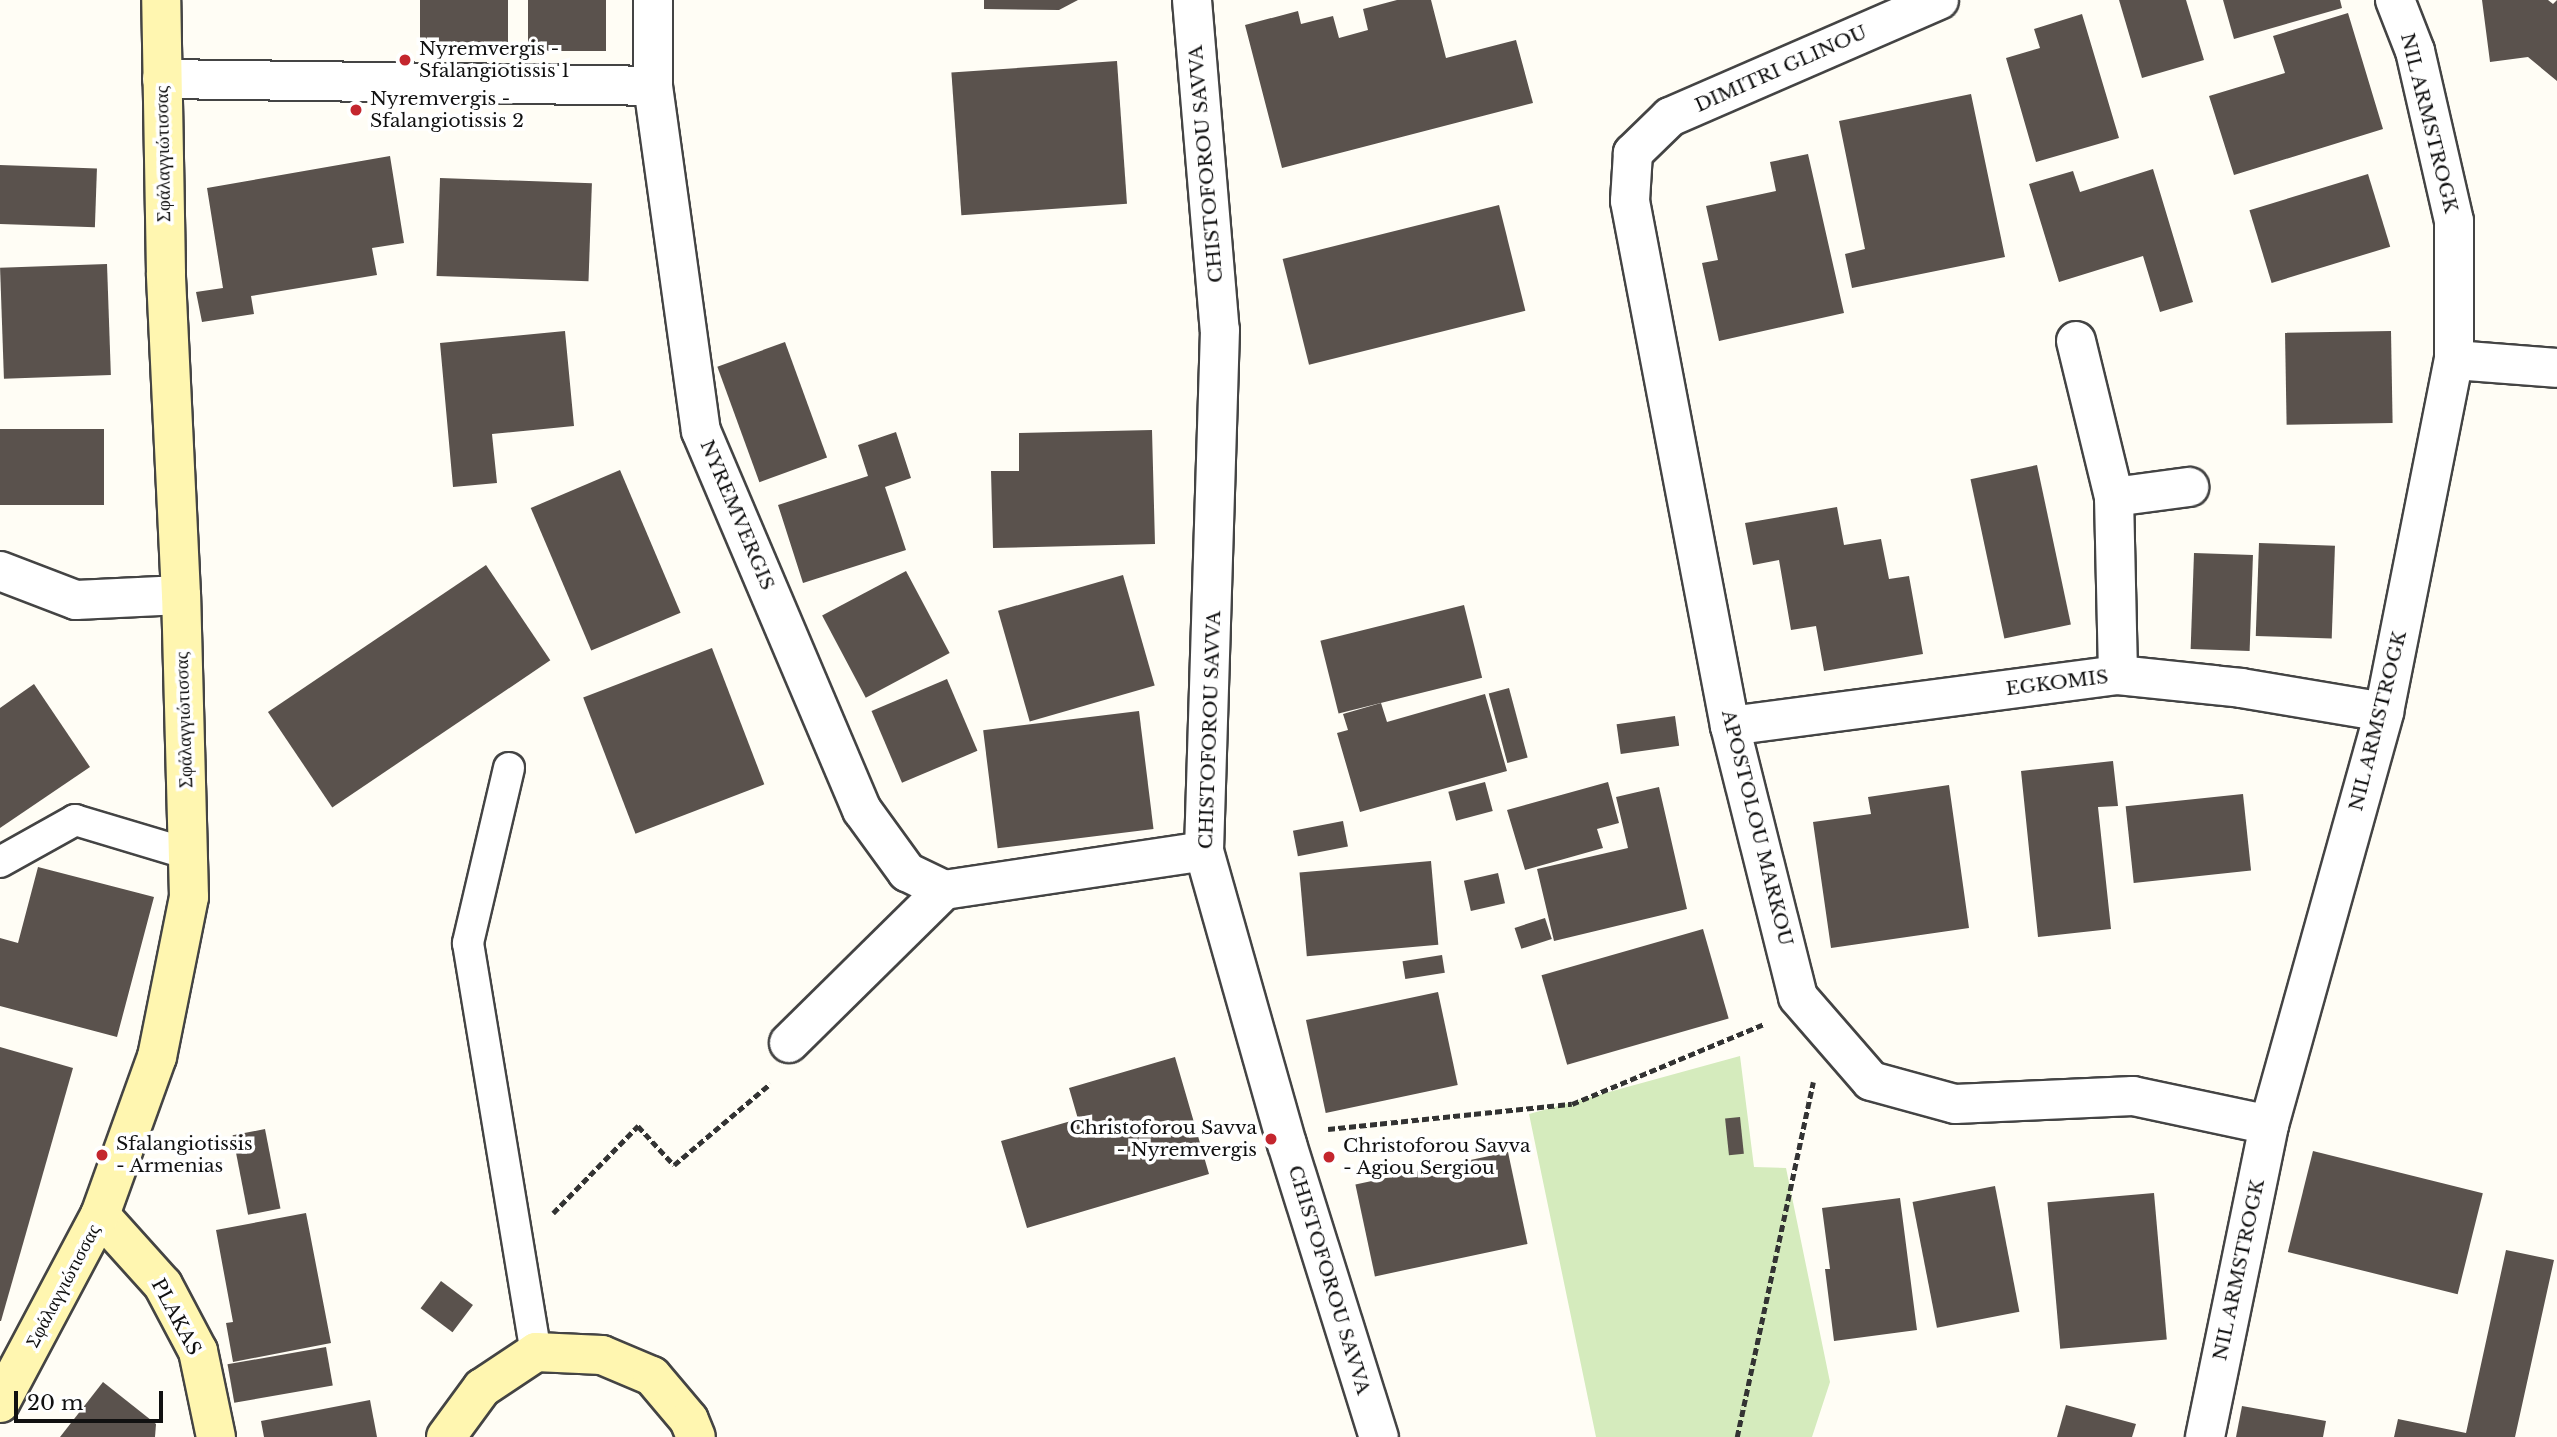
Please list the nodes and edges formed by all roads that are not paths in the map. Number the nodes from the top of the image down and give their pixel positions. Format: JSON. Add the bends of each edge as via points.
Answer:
{"nodes":[{"id":1,"x":161,"y":0,"type":"edge"},
{"id":2,"x":653,"y":0,"type":"edge"},
{"id":3,"x":1192,"y":0,"type":"edge"},
{"id":4,"x":1939,"y":0,"type":"edge"},
{"id":5,"x":2395,"y":0,"type":"edge"},
{"id":6,"x":162,"y":79,"type":"junction"},
{"id":7,"x":653,"y":86,"type":"junction"},
{"id":8,"x":1633,"y":153,"type":"joint"},
{"id":9,"x":2076,"y":341,"type":"dead end"},
{"id":10,"x":2454,"y":360,"type":"junction"},
{"id":11,"x":2557,"y":368,"type":"edge"},
{"id":12,"x":2189,"y":487,"type":"dead end"},
{"id":13,"x":2114,"y":497,"type":"junction"},
{"id":14,"x":0,"y":571,"type":"edge"},
{"id":15,"x":181,"y":595,"type":"junction"},
{"id":16,"x":2118,"y":675,"type":"junction"},
{"id":17,"x":2384,"y":712,"type":"junction"},
{"id":18,"x":1730,"y":726,"type":"junction"},
{"id":19,"x":509,"y":768,"type":"dead end"},
{"id":20,"x":1204,"y":851,"type":"junction"},
{"id":21,"x":188,"y":855,"type":"junction"},
{"id":22,"x":0,"y":862,"type":"edge"},
{"id":23,"x":944,"y":890,"type":"junction"},
{"id":24,"x":789,"y":1043,"type":"road end"},
{"id":25,"x":2269,"y":1125,"type":"junction"},
{"id":26,"x":100,"y":1215,"type":"junction"},
{"id":27,"x":536,"y":1352,"type":"junction"},
{"id":28,"x":0,"y":1403,"type":"edge"},
{"id":29,"x":216,"y":1437,"type":"edge"},
{"id":30,"x":446,"y":1437,"type":"edge"},
{"id":31,"x":696,"y":1437,"type":"edge"},
{"id":32,"x":1379,"y":1437,"type":"edge"},
{"id":33,"x":2205,"y":1437,"type":"edge"}],
"edges":[{"from":1,"to":6,"type":"street","name":"Σφάλαγγιώτισσας"},
{"from":2,"to":7,"type":"street","name":"NYREMVERGIS"},
{"from":3,"to":20,"type":"street","name":"CHISTOFOROU SAVVA","via":[[1220,330]]},
{"from":4,"to":8,"type":"street","name":"DIMITRI GLINOU","via":[[1670,117]]},
{"from":5,"to":10,"type":"street","name":"NIL ARMSTROGK","via":[[2415,51],[2454,220]]},
{"from":6,"to":7,"type":"street"},
{"from":6,"to":15,"type":"street","name":"Σφάλαγγιώτισσας"},
{"from":7,"to":23,"type":"street","name":"NYREMVERGIS","via":[[701,431],[862,810],[907,872]]},
{"from":8,"to":18,"type":"street","name":"APOSTOLOU MARKOU","via":[[1630,201]]},
{"from":9,"to":13,"type":"street"},
{"from":10,"to":11,"type":"street"},
{"from":10,"to":17,"type":"street","name":"NIL ARMSTROGK"},
{"from":12,"to":13,"type":"street"},
{"from":13,"to":16,"type":"street"},
{"from":14,"to":15,"type":"street","via":[[76,600]]},
{"from":15,"to":21,"type":"street","name":"Σφάλαγγιώτισσας"},
{"from":16,"to":17,"type":"street","name":"EGKOMIS","via":[[2241,688]]},
{"from":16,"to":18,"type":"street","name":"EGKOMIS"},
{"from":17,"to":25,"type":"street","name":"NIL ARMSTROGK"},
{"from":18,"to":25,"type":"street","name":"APOSTOLOU MARKOU","via":[[1798,997],[1871,1081],[1955,1104],[2133,1096]]},
{"from":19,"to":27,"type":"lane","via":[[468,943]]},
{"from":20,"to":23,"type":"street"},
{"from":20,"to":32,"type":"street","name":"CHISTOFOROU SAVVA","via":[[1284,1134]]},
{"from":21,"to":22,"type":"lane","via":[[75,820]]},
{"from":21,"to":26,"type":"street","name":"Σφάλαγγιώτισσας","via":[[188,897],[158,1057]]},
{"from":23,"to":24,"type":"street"},
{"from":25,"to":33,"type":"street","name":"NIL ARMSTROGK"},
{"from":26,"to":28,"type":"street","name":"Σφάλαγγιώτισσας"},
{"from":26,"to":29,"type":"street","name":"PLAKAS","via":[[163,1285],[198,1351]]},
{"from":27,"to":30,"type":"street","via":[[482,1388]]},
{"from":27,"to":31,"type":"street","via":[[602,1354],[652,1376],[689,1420]]}]}
